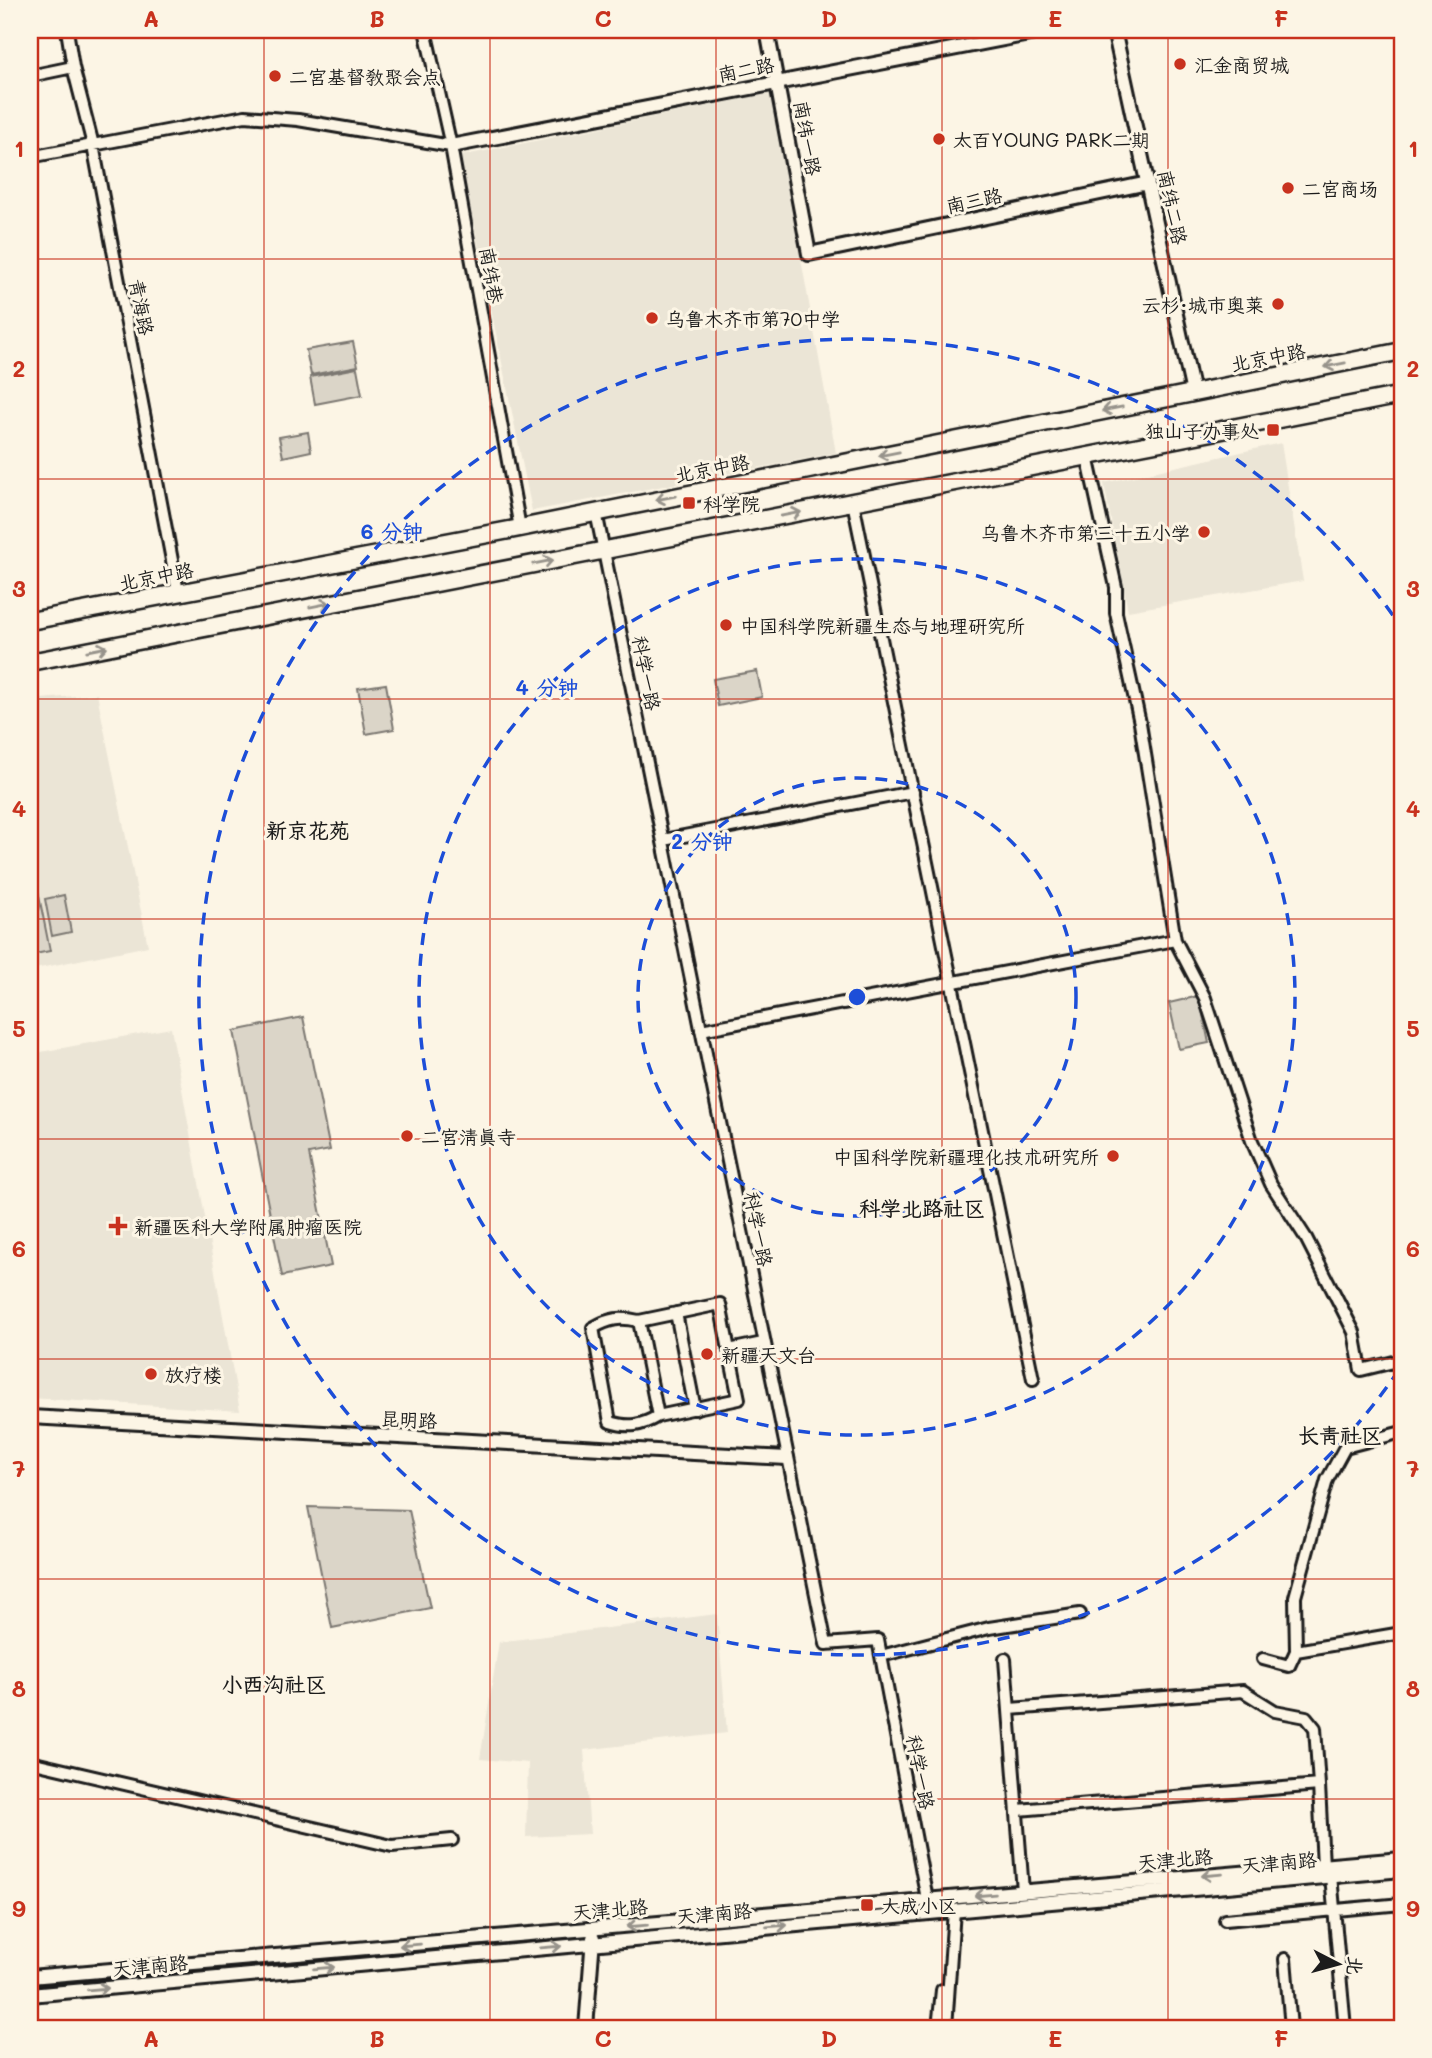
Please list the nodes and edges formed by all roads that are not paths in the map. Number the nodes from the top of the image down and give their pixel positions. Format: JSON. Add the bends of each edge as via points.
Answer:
{"nodes":[{"id":1,"x":66,"y":30,"type":"edge"},
{"id":2,"x":425,"y":30,"type":"edge"},
{"id":3,"x":767,"y":30,"type":"edge"},
{"id":4,"x":1049,"y":30,"type":"edge"},
{"id":5,"x":1114,"y":30,"type":"edge"},
{"id":6,"x":73,"y":68,"type":"junction"},
{"id":7,"x":30,"y":76,"type":"edge"},
{"id":8,"x":778,"y":82,"type":"junction"},
{"id":9,"x":93,"y":145,"type":"junction"},
{"id":10,"x":451,"y":146,"type":"junction"},
{"id":11,"x":30,"y":157,"type":"edge"},
{"id":12,"x":1148,"y":183,"type":"junction"},
{"id":13,"x":809,"y":254,"type":"joint"},
{"id":14,"x":1402,"y":351,"type":"edge"},
{"id":15,"x":1194,"y":393,"type":"junction"},
{"id":16,"x":1402,"y":394,"type":"edge"},
{"id":17,"x":1087,"y":456,"type":"junction"},
{"id":18,"x":853,"y":502,"type":"junction"},
{"id":19,"x":596,"y":512,"type":"junction"},
{"id":20,"x":520,"y":528,"type":"junction"},
{"id":21,"x":605,"y":550,"type":"junction"},
{"id":22,"x":178,"y":593,"type":"junction"},
{"id":23,"x":30,"y":621,"type":"edge"},
{"id":24,"x":30,"y":662,"type":"edge"},
{"id":25,"x":913,"y":792,"type":"junction"},
{"id":26,"x":663,"y":840,"type":"junction"},
{"id":27,"x":1175,"y":940,"type":"junction"},
{"id":28,"x":952,"y":984,"type":"junction"},
{"id":29,"x":701,"y":1030,"type":"junction"},
{"id":30,"x":676,"y":1314,"type":"junction"},
{"id":31,"x":639,"y":1321,"type":"junction"},
{"id":32,"x":763,"y":1343,"type":"junction"},
{"id":33,"x":729,"y":1350,"type":"junction"},
{"id":34,"x":1402,"y":1360,"type":"edge"},
{"id":35,"x":1033,"y":1379,"type":"dead end"},
{"id":36,"x":695,"y":1409,"type":"junction"},
{"id":37,"x":658,"y":1416,"type":"junction"},
{"id":38,"x":30,"y":1417,"type":"edge"},
{"id":39,"x":1402,"y":1432,"type":"edge"},
{"id":40,"x":787,"y":1458,"type":"junction"},
{"id":41,"x":1080,"y":1614,"type":"dead end"},
{"id":42,"x":1402,"y":1633,"type":"edge"},
{"id":43,"x":1296,"y":1651,"type":"junction"},
{"id":44,"x":881,"y":1656,"type":"junction"},
{"id":45,"x":1005,"y":1659,"type":"dead end"},
{"id":46,"x":1263,"y":1659,"type":"dead end"},
{"id":47,"x":1010,"y":1709,"type":"junction"},
{"id":48,"x":30,"y":1762,"type":"edge"},
{"id":49,"x":1319,"y":1785,"type":"junction"},
{"id":50,"x":1018,"y":1810,"type":"junction"},
{"id":51,"x":452,"y":1840,"type":"dead end"},
{"id":52,"x":1402,"y":1859,"type":"edge"},
{"id":53,"x":1402,"y":1870,"type":"edge"},
{"id":54,"x":1327,"y":1871,"type":"junction"},
{"id":55,"x":1023,"y":1891,"type":"junction"},
{"id":56,"x":1055,"y":1895,"type":"junction"},
{"id":57,"x":927,"y":1899,"type":"junction"},
{"id":58,"x":1402,"y":1904,"type":"edge"},
{"id":59,"x":951,"y":1910,"type":"junction"},
{"id":60,"x":1333,"y":1913,"type":"junction"},
{"id":61,"x":804,"y":1917,"type":"junction"},
{"id":62,"x":1225,"y":1920,"type":"dead end"},
{"id":63,"x":593,"y":1937,"type":"junction"},
{"id":64,"x":1285,"y":1959,"type":"dead end"},
{"id":65,"x":30,"y":1977,"type":"edge"},
{"id":66,"x":30,"y":1995,"type":"edge"},
{"id":67,"x":586,"y":2028,"type":"edge"},
{"id":68,"x":939,"y":2028,"type":"edge"},
{"id":69,"x":946,"y":2028,"type":"edge"},
{"id":70,"x":1291,"y":2028,"type":"edge"},
{"id":71,"x":1345,"y":2028,"type":"edge"}],
"edges":[{"from":1,"to":6,"type":"street","name":"青海路"},
{"from":2,"to":10,"type":"street","name":"南纬巷"},
{"from":3,"to":8,"type":"street","name":"南纬一路"},
{"from":4,"to":8,"type":"street","name":"南二路"},
{"from":5,"to":12,"type":"street","name":"南纬二路"},
{"from":6,"to":7,"type":"street"},
{"from":6,"to":9,"type":"street","name":"青海路"},
{"from":8,"to":10,"type":"street","name":"南二路"},
{"from":8,"to":13,"type":"street","name":"南纬一路"},
{"from":9,"to":10,"type":"street","via":[[245,116],[269,116]]},
{"from":9,"to":11,"type":"street"},
{"from":9,"to":22,"type":"street","name":"青海路"},
{"from":10,"to":20,"type":"street","name":"南纬巷"},
{"from":12,"to":13,"type":"street","name":"南三路"},
{"from":12,"to":15,"type":"street","name":"南纬二路"},
{"from":14,"to":15,"type":"main road","name":"北京中路","one_way":true},
{"from":15,"to":19,"type":"main road","name":"北京中路","one_way":true},
{"from":16,"to":17,"type":"main road"},
{"from":17,"to":18,"type":"main road"},
{"from":17,"to":27,"type":"street","via":[[1116,587],[1116,613],[1140,723]]},
{"from":21,"to":18,"type":"main road","one_way":true},
{"from":18,"to":25,"type":"street"},
{"from":19,"to":20,"type":"main road","name":"北京中路"},
{"from":19,"to":21,"type":"street","name":"科学一路"},
{"from":20,"to":22,"type":"main road","name":"北京中路"},
{"from":24,"to":21,"type":"main road","one_way":true},
{"from":21,"to":26,"type":"street","name":"科学一路"},
{"from":22,"to":23,"type":"main road","name":"北京中路"},
{"from":25,"to":26,"type":"street"},
{"from":25,"to":28,"type":"street"},
{"from":26,"to":29,"type":"street","name":"科学一路"},
{"from":27,"to":28,"type":"street"},
{"from":27,"to":34,"type":"street","via":[[1205,998],[1271,1184],[1306,1238],[1354,1332],[1361,1370]]},
{"from":28,"to":29,"type":"street"},
{"from":28,"to":35,"type":"street"},
{"from":29,"to":32,"type":"street","name":"科学一路"},
{"from":30,"to":31,"type":"street"},
{"from":30,"to":33,"type":"street","via":[[719,1304]]},
{"from":30,"to":36,"type":"street"},
{"from":31,"to":37,"type":"street"},
{"from":31,"to":37,"type":"street","via":[[620,1317],[593,1328],[610,1422],[625,1427]]},
{"from":32,"to":33,"type":"street"},
{"from":32,"to":40,"type":"street","name":"科学一路"},
{"from":33,"to":36,"type":"street","via":[[739,1399]]},
{"from":36,"to":37,"type":"street"},
{"from":38,"to":40,"type":"street","name":"昆明路"},
{"from":39,"to":43,"type":"street","via":[[1345,1447],[1327,1480],[1295,1597]]},
{"from":40,"to":44,"type":"street","name":"科学一路","via":[[827,1644],[878,1640]]},
{"from":41,"to":44,"type":"street","via":[[989,1629]]},
{"from":42,"to":43,"type":"street"},
{"from":43,"to":46,"type":"street","via":[[1289,1666]]},
{"from":44,"to":57,"type":"street","name":"科学一路"},
{"from":45,"to":47,"type":"street"},
{"from":47,"to":49,"type":"street","via":[[1242,1691],[1275,1711],[1306,1717],[1315,1728]]},
{"from":47,"to":50,"type":"street"},
{"from":48,"to":51,"type":"street","via":[[392,1846]]},
{"from":49,"to":50,"type":"street"},
{"from":49,"to":54,"type":"street"},
{"from":50,"to":55,"type":"street"},
{"from":52,"to":54,"type":"street"},
{"from":53,"to":54,"type":"street","name":"天津南路"},
{"from":54,"to":56,"type":"street","name":"天津南路"},
{"from":54,"to":60,"type":"street"},
{"from":55,"to":56,"type":"street"},
{"from":55,"to":57,"type":"street","one_way":true},
{"from":56,"to":59,"type":"street","name":"天津南路"},
{"from":57,"to":61,"type":"street"},
{"from":58,"to":60,"type":"street"},
{"from":59,"to":61,"type":"street","name":"天津南路"},
{"from":59,"to":68,"type":"street"},
{"from":59,"to":69,"type":"street"},
{"from":60,"to":62,"type":"street"},
{"from":60,"to":71,"type":"street"},
{"from":61,"to":63,"type":"street","name":"天津南路"},
{"from":63,"to":65,"type":"street","name":"天津北路","one_way":true},
{"from":66,"to":63,"type":"street","name":"天津南路","one_way":true},
{"from":63,"to":67,"type":"street"},
{"from":64,"to":70,"type":"street"}]}
